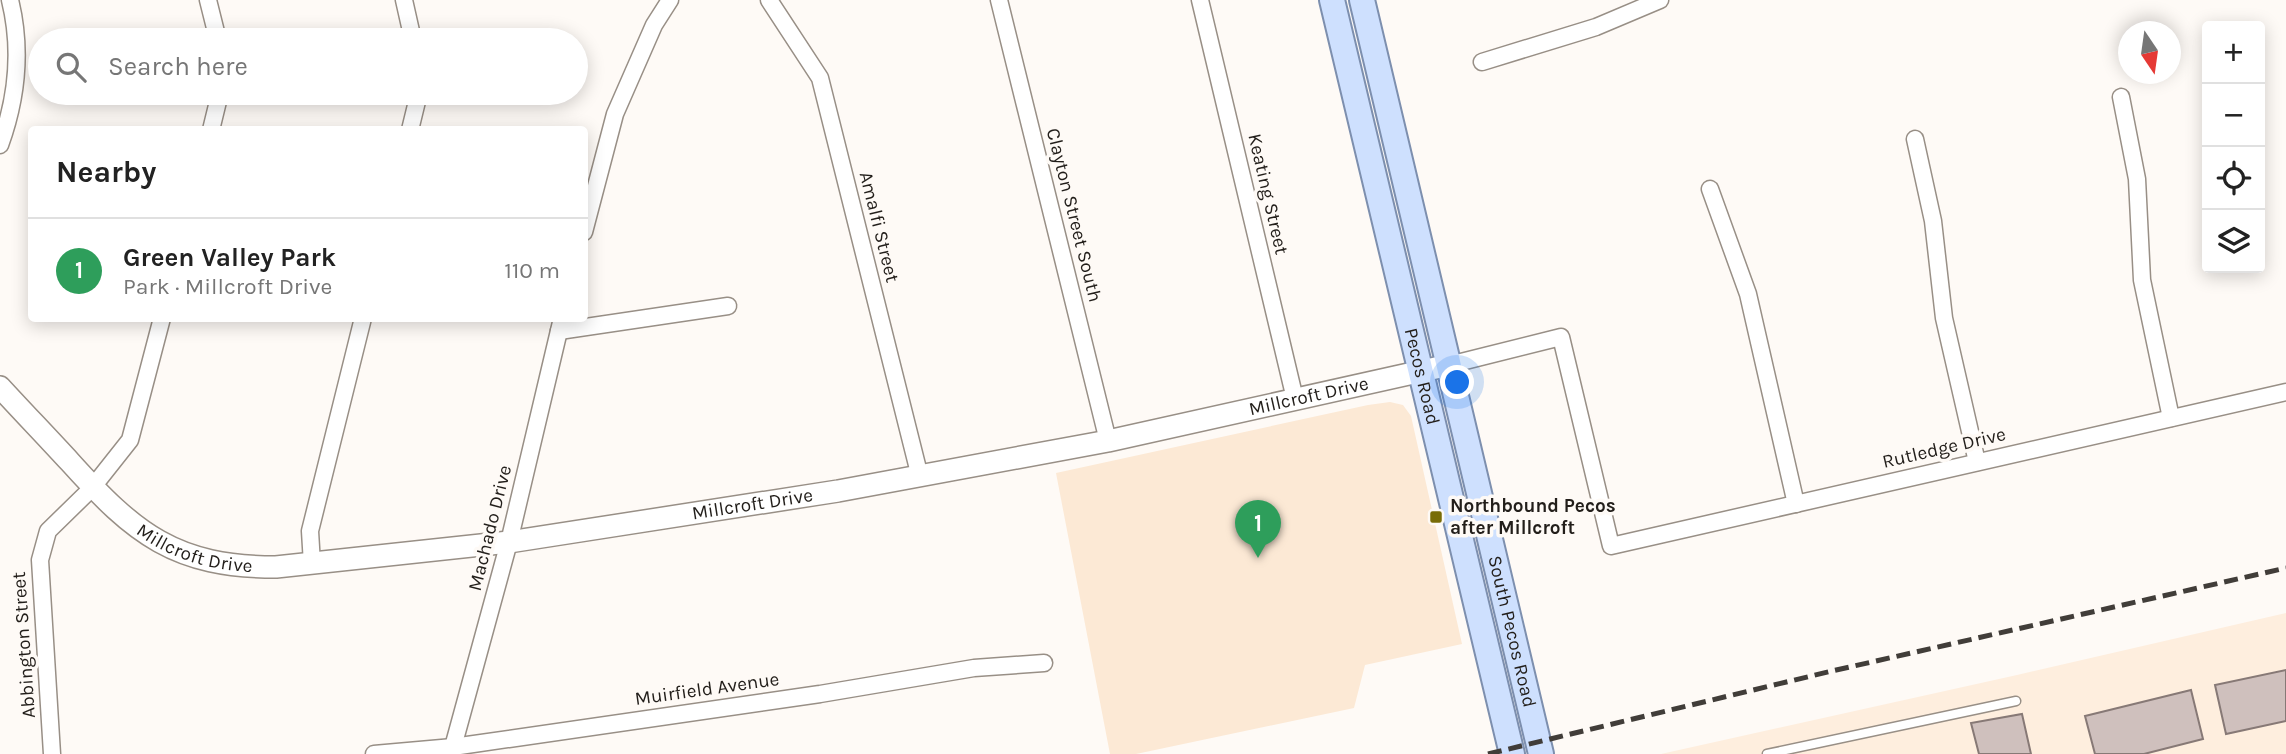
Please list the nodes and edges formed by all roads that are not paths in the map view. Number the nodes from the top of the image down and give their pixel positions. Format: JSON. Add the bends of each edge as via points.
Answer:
{"nodes":[{"id":1,"x":10,"y":0,"type":"edge"},
{"id":2,"x":208,"y":0,"type":"edge"},
{"id":3,"x":404,"y":0,"type":"edge"},
{"id":4,"x":769,"y":0,"type":"edge"},
{"id":5,"x":999,"y":0,"type":"edge"},
{"id":6,"x":1200,"y":0,"type":"edge"},
{"id":7,"x":1332,"y":0,"type":"edge"},
{"id":8,"x":1362,"y":0,"type":"edge"},
{"id":9,"x":1660,"y":0,"type":"edge"},
{"id":10,"x":664,"y":3,"type":"edge"},
{"id":11,"x":215,"y":28,"type":"edge"},
{"id":12,"x":410,"y":28,"type":"edge"},
{"id":13,"x":1482,"y":62,"type":"dead end"},
{"id":14,"x":2121,"y":97,"type":"dead end"},
{"id":15,"x":217,"y":105,"type":"edge"},
{"id":16,"x":416,"y":105,"type":"edge"},
{"id":17,"x":212,"y":126,"type":"edge"},
{"id":18,"x":411,"y":126,"type":"edge"},
{"id":19,"x":1915,"y":139,"type":"dead end"},
{"id":20,"x":0,"y":145,"type":"edge"},
{"id":21,"x":1710,"y":189,"type":"dead end"},
{"id":22,"x":588,"y":217,"type":"edge"},
{"id":23,"x":728,"y":306,"type":"dead end"},
{"id":24,"x":161,"y":322,"type":"edge"},
{"id":25,"x":362,"y":322,"type":"edge"},
{"id":26,"x":587,"y":322,"type":"edge"},
{"id":27,"x":588,"y":322,"type":"edge"},
{"id":28,"x":561,"y":325,"type":"edge"},
{"id":29,"x":1449,"y":365,"type":"junction"},
{"id":30,"x":1421,"y":371,"type":"junction"},
{"id":31,"x":0,"y":387,"type":"edge"},
{"id":32,"x":2286,"y":392,"type":"edge"},
{"id":33,"x":1295,"y":399,"type":"junction"},
{"id":34,"x":2171,"y":418,"type":"junction"},
{"id":35,"x":1108,"y":441,"type":"junction"},
{"id":36,"x":1977,"y":462,"type":"junction"},
{"id":37,"x":920,"y":477,"type":"junction"},
{"id":38,"x":92,"y":488,"type":"junction"},
{"id":39,"x":1796,"y":504,"type":"junction"},
{"id":40,"x":509,"y":542,"type":"junction"},
{"id":41,"x":1611,"y":546,"type":"joint"},
{"id":42,"x":312,"y":564,"type":"junction"},
{"id":43,"x":1044,"y":663,"type":"dead end"},
{"id":44,"x":2016,"y":701,"type":"dead end"},
{"id":45,"x":453,"y":747,"type":"junction"},
{"id":46,"x":52,"y":754,"type":"edge"},
{"id":47,"x":374,"y":754,"type":"edge"},
{"id":48,"x":1512,"y":754,"type":"edge"},
{"id":49,"x":1541,"y":754,"type":"edge"},
{"id":50,"x":1767,"y":754,"type":"edge"}],
"edges":[{"from":1,"to":20,"type":"street","via":[[17,63],[9,119]]},
{"from":2,"to":11,"type":"street"},
{"from":3,"to":12,"type":"street"},
{"from":4,"to":37,"type":"street","name":"Amalfi Street","via":[[820,78]]},
{"from":5,"to":35,"type":"street","name":"Clayton Street South"},
{"from":6,"to":33,"type":"street","name":"Keating Street"},
{"from":7,"to":30,"type":"main road","name":"Pecos Road"},
{"from":8,"to":29,"type":"main road","name":"South Pecos Road"},
{"from":9,"to":13,"type":"street","via":[[1596,27]]},
{"from":10,"to":22,"type":"street","via":[[615,114]]},
{"from":14,"to":34,"type":"street","via":[[2137,179],[2142,280]]},
{"from":15,"to":17,"type":"street"},
{"from":16,"to":18,"type":"street"},
{"from":19,"to":36,"type":"street","via":[[1933,221],[1944,318]]},
{"from":21,"to":39,"type":"street","via":[[1748,294]]},
{"from":23,"to":27,"type":"street"},
{"from":24,"to":38,"type":"street","name":"Abbington Street","via":[[130,440]]},
{"from":25,"to":42,"type":"street","via":[[310,531]]},
{"from":26,"to":28,"type":"street"},
{"from":28,"to":40,"type":"street","name":"Machado Drive"},
{"from":29,"to":30,"type":"street","name":"Millcroft Drive"},
{"from":29,"to":41,"type":"street","name":"Millcroft Drive","via":[[1562,337]]},
{"from":29,"to":49,"type":"main road","name":"South Pecos Road"},
{"from":30,"to":33,"type":"street","name":"Millcroft Drive"},
{"from":30,"to":48,"type":"main road","name":"Pecos Road"},
{"from":31,"to":38,"type":"street","name":"Millcroft Drive"},
{"from":32,"to":34,"type":"street","name":"Rutledge Drive"},
{"from":33,"to":35,"type":"street","name":"Millcroft Drive"},
{"from":34,"to":36,"type":"street","name":"Rutledge Drive"},
{"from":35,"to":37,"type":"street","name":"Millcroft Drive"},
{"from":36,"to":39,"type":"street","name":"Rutledge Drive"},
{"from":37,"to":40,"type":"street","name":"Millcroft Drive"},
{"from":38,"to":42,"type":"street","name":"Millcroft Drive","via":[[140,531],[200,559],[249,567]]},
{"from":38,"to":46,"type":"street","name":"Abbington Street","via":[[48,531],[40,560]]},
{"from":39,"to":41,"type":"street","name":"Rutledge Drive"},
{"from":40,"to":42,"type":"street","name":"Millcroft Drive"},
{"from":40,"to":45,"type":"street","name":"Machado Drive"},
{"from":43,"to":45,"type":"street","name":"Muirfield Avenue","via":[[974,668]]},
{"from":44,"to":50,"type":"lane"},
{"from":45,"to":47,"type":"street","name":"Muirfield Avenue"}]}
